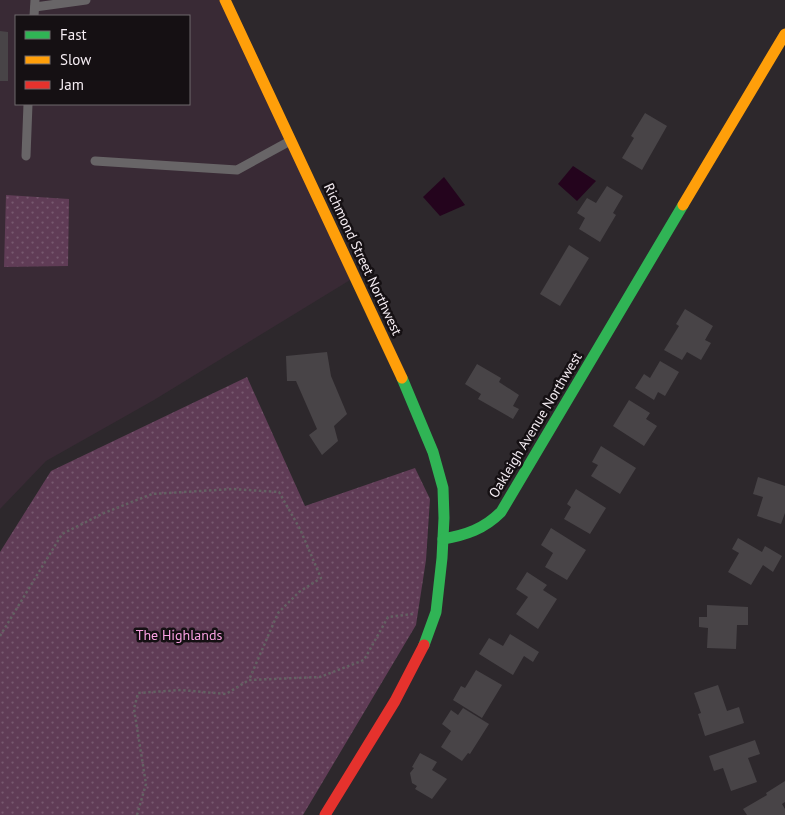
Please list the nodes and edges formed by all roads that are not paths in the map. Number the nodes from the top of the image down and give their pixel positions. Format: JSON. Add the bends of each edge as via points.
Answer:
{"nodes":[{"id":1,"x":86,"y":0,"type":"edge"},
{"id":2,"x":225,"y":0,"type":"edge"},
{"id":3,"x":35,"y":8,"type":"edge"},
{"id":4,"x":785,"y":34,"type":"edge"},
{"id":5,"x":28,"y":105,"type":"edge"},
{"id":6,"x":291,"y":140,"type":"junction"},
{"id":7,"x":26,"y":156,"type":"dead end"},
{"id":8,"x":95,"y":161,"type":"dead end"},
{"id":9,"x":444,"y":539,"type":"junction"},
{"id":10,"x":325,"y":815,"type":"edge"}],
"edges":[{"from":1,"to":3,"type":"lane"},
{"from":2,"to":6,"type":"street","name":"Richmond Street Northwest"},
{"from":4,"to":9,"type":"street","name":"Oakleigh Avenue Northwest","via":[[501,512],[489,524],[471,533]]},
{"from":5,"to":7,"type":"lane"},
{"from":6,"to":8,"type":"lane","via":[[237,170]]},
{"from":6,"to":9,"type":"street","name":"Richmond Street Northwest","via":[[413,401],[433,452],[443,488]]},
{"from":9,"to":10,"type":"street","via":[[436,612],[422,650]]}]}
